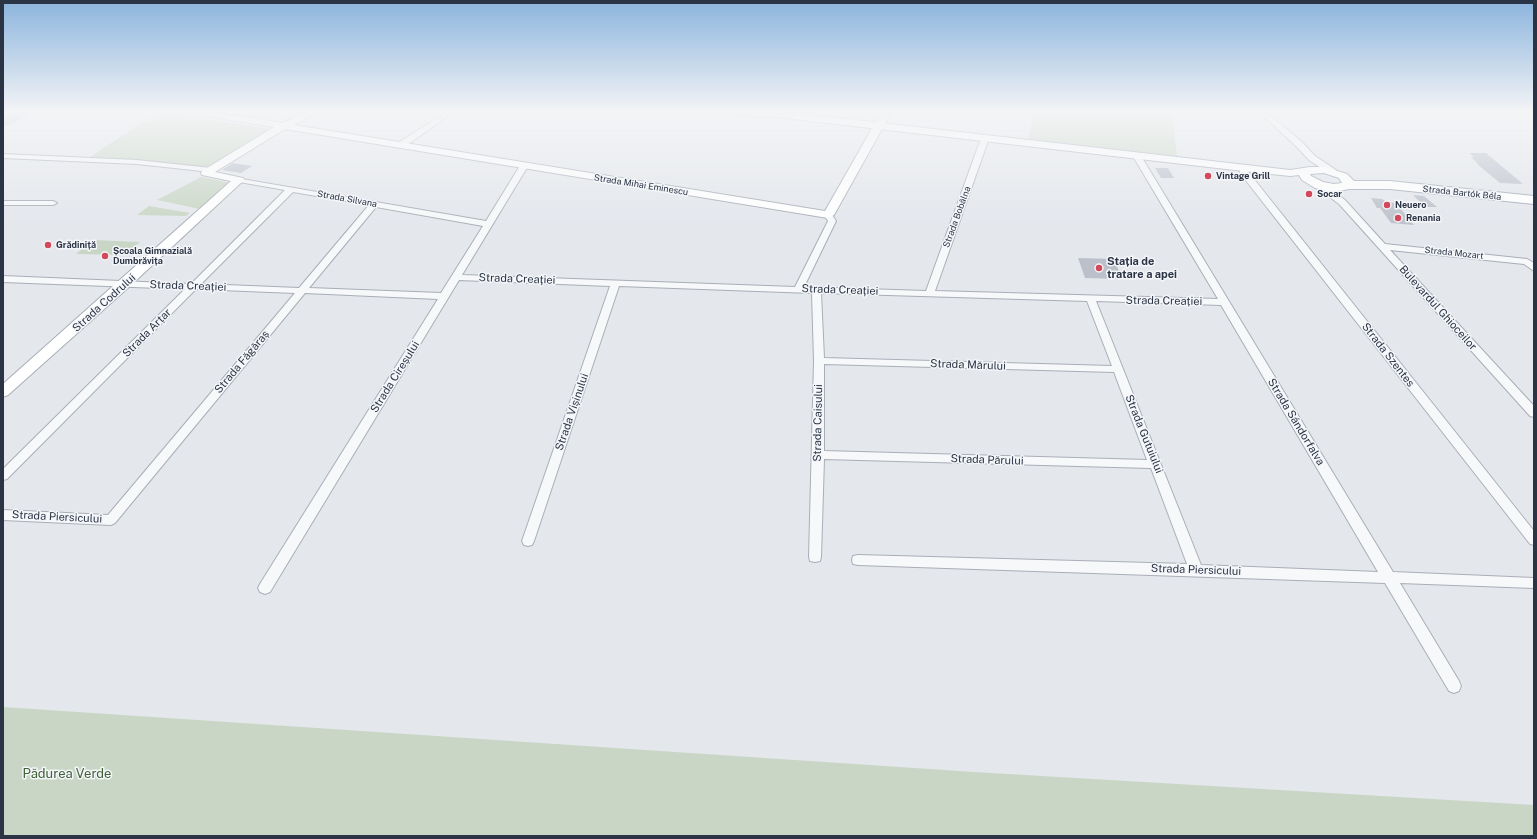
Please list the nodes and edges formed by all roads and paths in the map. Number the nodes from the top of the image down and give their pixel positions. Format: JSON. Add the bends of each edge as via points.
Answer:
{"nodes":[{"id":1,"x":244,"y":150,"type":"edge"},
{"id":2,"x":431,"y":150,"type":"edge"},
{"id":3,"x":865,"y":150,"type":"edge"},
{"id":4,"x":981,"y":150,"type":"edge"},
{"id":5,"x":1067,"y":150,"type":"edge"},
{"id":6,"x":1084,"y":150,"type":"edge"},
{"id":7,"x":1302,"y":150,"type":"edge"},
{"id":8,"x":5,"y":157,"type":"edge"},
{"id":9,"x":1138,"y":158,"type":"junction"},
{"id":10,"x":524,"y":166,"type":"junction"},
{"id":11,"x":208,"y":171,"type":"junction"},
{"id":12,"x":1243,"y":171,"type":"junction"},
{"id":13,"x":1311,"y":173,"type":"junction"},
{"id":14,"x":239,"y":180,"type":"junction"},
{"id":15,"x":1341,"y":180,"type":"junction"},
{"id":16,"x":291,"y":189,"type":"junction"},
{"id":17,"x":1534,"y":200,"type":"edge"},
{"id":18,"x":1342,"y":202,"type":"junction"},
{"id":19,"x":3,"y":203,"type":"edge"},
{"id":20,"x":53,"y":203,"type":"dead end"},
{"id":21,"x":374,"y":204,"type":"junction"},
{"id":22,"x":828,"y":215,"type":"junction"},
{"id":23,"x":488,"y":224,"type":"junction"},
{"id":24,"x":1381,"y":246,"type":"junction"},
{"id":25,"x":1534,"y":268,"type":"edge"},
{"id":26,"x":456,"y":277,"type":"junction"},
{"id":27,"x":3,"y":279,"type":"edge"},
{"id":28,"x":126,"y":283,"type":"junction"},
{"id":29,"x":616,"y":283,"type":"junction"},
{"id":30,"x":195,"y":286,"type":"junction"},
{"id":31,"x":799,"y":289,"type":"junction"},
{"id":32,"x":816,"y":290,"type":"junction"},
{"id":33,"x":301,"y":291,"type":"junction"},
{"id":34,"x":930,"y":293,"type":"junction"},
{"id":35,"x":444,"y":296,"type":"junction"},
{"id":36,"x":1090,"y":299,"type":"junction"},
{"id":37,"x":1224,"y":302,"type":"junction"},
{"id":38,"x":818,"y":361,"type":"junction"},
{"id":39,"x":1118,"y":369,"type":"junction"},
{"id":40,"x":3,"y":392,"type":"edge"},
{"id":41,"x":1534,"y":413,"type":"edge"},
{"id":42,"x":818,"y":455,"type":"junction"},
{"id":43,"x":1156,"y":464,"type":"junction"},
{"id":44,"x":3,"y":476,"type":"edge"},
{"id":45,"x":3,"y":515,"type":"edge"},
{"id":46,"x":111,"y":520,"type":"joint"},
{"id":47,"x":1534,"y":540,"type":"edge"},
{"id":48,"x":528,"y":541,"type":"dead end"},
{"id":49,"x":815,"y":557,"type":"dead end"},
{"id":50,"x":858,"y":560,"type":"dead end"},
{"id":51,"x":1196,"y":570,"type":"junction"},
{"id":52,"x":1389,"y":578,"type":"junction"},
{"id":53,"x":1534,"y":583,"type":"edge"},
{"id":54,"x":265,"y":588,"type":"dead end"},
{"id":55,"x":1454,"y":686,"type":"dead end"}],
"edges":[{"from":1,"to":11,"type":"street"},
{"from":2,"to":10,"type":"street","name":"Strada Mihai Eminescu"},
{"from":3,"to":22,"type":"street"},
{"from":4,"to":34,"type":"street","name":"Strada Bobâlna"},
{"from":5,"to":9,"type":"main road"},
{"from":6,"to":13,"type":"main road","via":[[1290,173]]},
{"from":7,"to":13,"type":"street","name":"Bulevardul Ghioceilor"},
{"from":8,"to":11,"type":"street","name":"Strada Silvana","via":[[137,162]]},
{"from":9,"to":12,"type":"main road"},
{"from":9,"to":37,"type":"street","name":"Strada Sándorfalva"},
{"from":10,"to":22,"type":"street","name":"Strada Mihai Eminescu"},
{"from":10,"to":23,"type":"street","name":"Strada Cireșului"},
{"from":11,"to":14,"type":"street","name":"Strada Silvana"},
{"from":12,"to":13,"type":"main road","via":[[1292,176]]},
{"from":12,"to":47,"type":"street","name":"Strada Szentes"},
{"from":13,"to":15,"type":"main road"},
{"from":13,"to":15,"type":"main road"},
{"from":13,"to":18,"type":"street","name":"Bulevardul Ghioceilor"},
{"from":14,"to":16,"type":"street","name":"Strada Silvana"},
{"from":14,"to":28,"type":"street","name":"Strada Codrului"},
{"from":15,"to":17,"type":"main road","name":"Strada Bartók Béla"},
{"from":15,"to":18,"type":"street","via":[[1338,192]]},
{"from":16,"to":21,"type":"street","name":"Strada Silvana"},
{"from":16,"to":30,"type":"street","name":"Strada Arțar"},
{"from":18,"to":24,"type":"street","name":"Bulevardul Ghioceilor"},
{"from":19,"to":20,"type":"street"},
{"from":21,"to":23,"type":"street","name":"Strada Silvana"},
{"from":21,"to":33,"type":"street","name":"Strada Făgăraș"},
{"from":22,"to":31,"type":"street","via":[[832,222]]},
{"from":23,"to":26,"type":"street","name":"Strada Cireșului"},
{"from":24,"to":25,"type":"street","name":"Strada Mozart","via":[[1527,262]]},
{"from":24,"to":41,"type":"street","name":"Bulevardul Ghioceilor"},
{"from":26,"to":29,"type":"street","name":"Strada Creației"},
{"from":26,"to":35,"type":"street","name":"Strada Cireșului"},
{"from":27,"to":28,"type":"street","name":"Strada Creației"},
{"from":28,"to":30,"type":"street","name":"Strada Creației"},
{"from":28,"to":40,"type":"street","name":"Strada Codrului"},
{"from":29,"to":31,"type":"street","name":"Strada Creației"},
{"from":29,"to":48,"type":"street","name":"Strada Vișinului"},
{"from":30,"to":33,"type":"street","name":"Strada Creației"},
{"from":30,"to":44,"type":"street","name":"Strada Arțar"},
{"from":31,"to":32,"type":"street","name":"Strada Creației"},
{"from":32,"to":34,"type":"street","name":"Strada Creației"},
{"from":32,"to":38,"type":"street","name":"Strada Caisului"},
{"from":33,"to":35,"type":"street","name":"Strada Creației"},
{"from":33,"to":46,"type":"street","name":"Strada Făgăraș"},
{"from":34,"to":36,"type":"street","name":"Strada Creației"},
{"from":35,"to":54,"type":"street","name":"Strada Cireșului"},
{"from":36,"to":37,"type":"street","name":"Strada Creației"},
{"from":36,"to":39,"type":"street","name":"Strada Gutuiului"},
{"from":37,"to":52,"type":"street","name":"Strada Sándorfalva"},
{"from":38,"to":39,"type":"street","name":"Strada Mărului"},
{"from":38,"to":42,"type":"street","name":"Strada Caisului"},
{"from":39,"to":43,"type":"street","name":"Strada Gutuiului"},
{"from":42,"to":43,"type":"street","name":"Strada Părului"},
{"from":42,"to":49,"type":"street","name":"Strada Caisului"},
{"from":43,"to":51,"type":"street","name":"Strada Gutuiului"},
{"from":45,"to":46,"type":"street","name":"Strada Piersicului"},
{"from":50,"to":51,"type":"street","name":"Strada Piersicului"},
{"from":51,"to":52,"type":"street","name":"Strada Piersicului"},
{"from":52,"to":53,"type":"street","name":"Strada Piersicului"},
{"from":52,"to":55,"type":"street","name":"Strada Sándorfalva"}]}
